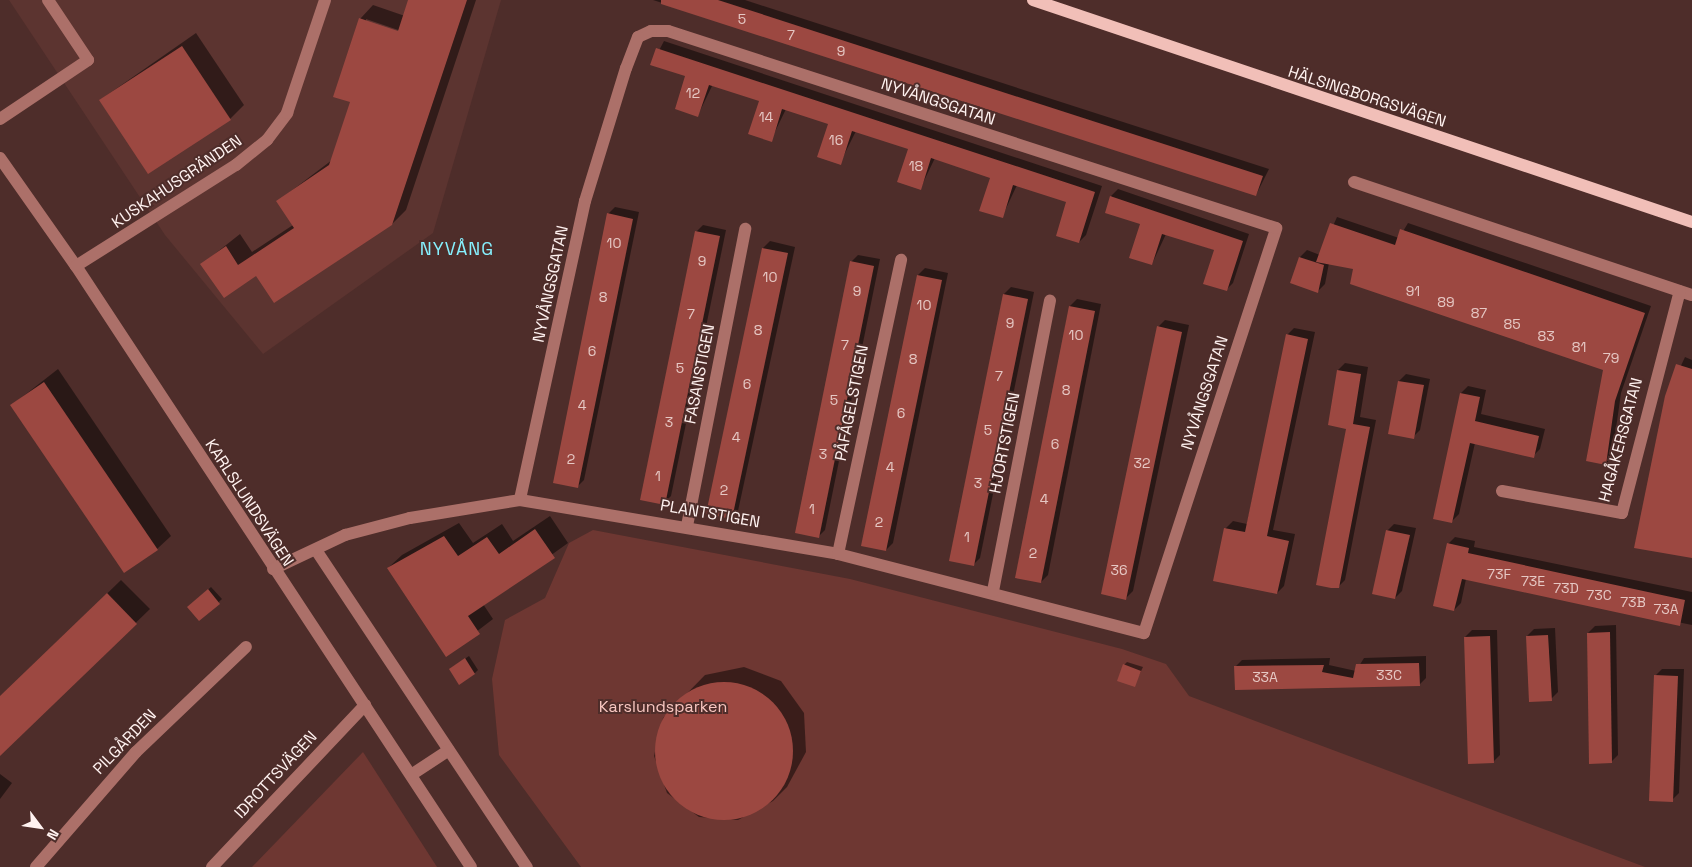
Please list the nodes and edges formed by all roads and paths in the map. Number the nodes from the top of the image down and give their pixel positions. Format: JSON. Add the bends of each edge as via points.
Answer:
{"nodes":[{"id":1,"x":48,"y":0,"type":"edge"},
{"id":2,"x":325,"y":0,"type":"edge"},
{"id":3,"x":1033,"y":0,"type":"edge"},
{"id":4,"x":0,"y":119,"type":"edge"},
{"id":5,"x":0,"y":158,"type":"edge"},
{"id":6,"x":1354,"y":182,"type":"dead end"},
{"id":7,"x":1692,"y":222,"type":"edge"},
{"id":8,"x":745,"y":229,"type":"dead end"},
{"id":9,"x":902,"y":260,"type":"dead end"},
{"id":10,"x":76,"y":266,"type":"junction"},
{"id":11,"x":1686,"y":293,"type":"edge"},
{"id":12,"x":1050,"y":301,"type":"dead end"},
{"id":13,"x":1502,"y":492,"type":"dead end"},
{"id":14,"x":520,"y":500,"type":"junction"},
{"id":15,"x":687,"y":526,"type":"junction"},
{"id":16,"x":316,"y":550,"type":"junction"},
{"id":17,"x":838,"y":554,"type":"junction"},
{"id":18,"x":273,"y":569,"type":"junction"},
{"id":19,"x":993,"y":591,"type":"junction"},
{"id":20,"x":1144,"y":633,"type":"joint"},
{"id":21,"x":246,"y":647,"type":"dead end"},
{"id":22,"x":365,"y":705,"type":"junction"},
{"id":23,"x":449,"y":750,"type":"junction"},
{"id":24,"x":411,"y":775,"type":"junction"},
{"id":25,"x":36,"y":867,"type":"edge"},
{"id":26,"x":212,"y":867,"type":"edge"},
{"id":27,"x":470,"y":867,"type":"edge"},
{"id":28,"x":527,"y":867,"type":"edge"}],
"edges":[{"from":1,"to":4,"type":"street","via":[[88,60]]},
{"from":2,"to":10,"type":"street","name":"KUSKAHUSGRÄNDEN","via":[[287,113],[267,140],[236,165]]},
{"from":3,"to":7,"type":"main road","name":"HÄLSINGBORGSVÄGEN"},
{"from":5,"to":10,"type":"street","name":"KARLSLUNDSVÄGEN"},
{"from":6,"to":11,"type":"street","name":"HAGÅKERSGATAN"},
{"from":8,"to":15,"type":"street","name":"FASANSTIGEN"},
{"from":9,"to":17,"type":"street","name":"PÅFÅGELSTIGEN"},
{"from":10,"to":18,"type":"street","name":"KARLSLUNDSVÄGEN"},
{"from":11,"to":13,"type":"street","name":"HAGÅKERSGATAN","via":[[1622,514]]},
{"from":12,"to":19,"type":"street","name":"HJORTSTIGEN"},
{"from":14,"to":15,"type":"street","name":"PLANTSTIGEN"},
{"from":14,"to":16,"type":"street","name":"PLANTSTIGEN","via":[[410,518],[345,535]]},
{"from":14,"to":20,"type":"street","name":"NYVÅNGSGATAN","via":[[585,201],[626,68],[638,37],[668,31],[1276,228]]},
{"from":15,"to":17,"type":"street","name":"PLANTSTIGEN"},
{"from":16,"to":18,"type":"street","name":"PLANTSTIGEN"},
{"from":16,"to":23,"type":"street","name":"KARLSLUNDSVÄGEN"},
{"from":17,"to":19,"type":"street","name":"PLANTSTIGEN"},
{"from":18,"to":22,"type":"street","name":"KARLSLUNDSVÄGEN"},
{"from":19,"to":20,"type":"street","name":"PLANTSTIGEN"},
{"from":21,"to":25,"type":"street","name":"PILGÅRDEN","via":[[136,752]]},
{"from":22,"to":24,"type":"street","name":"KARLSLUNDSVÄGEN"},
{"from":22,"to":26,"type":"street","name":"IDROTTSVÄGEN"},
{"from":23,"to":24,"type":"street"},
{"from":23,"to":28,"type":"street","name":"KARLSLUNDSVÄGEN"},
{"from":24,"to":27,"type":"street","name":"KARLSLUNDSVÄGEN"}]}
